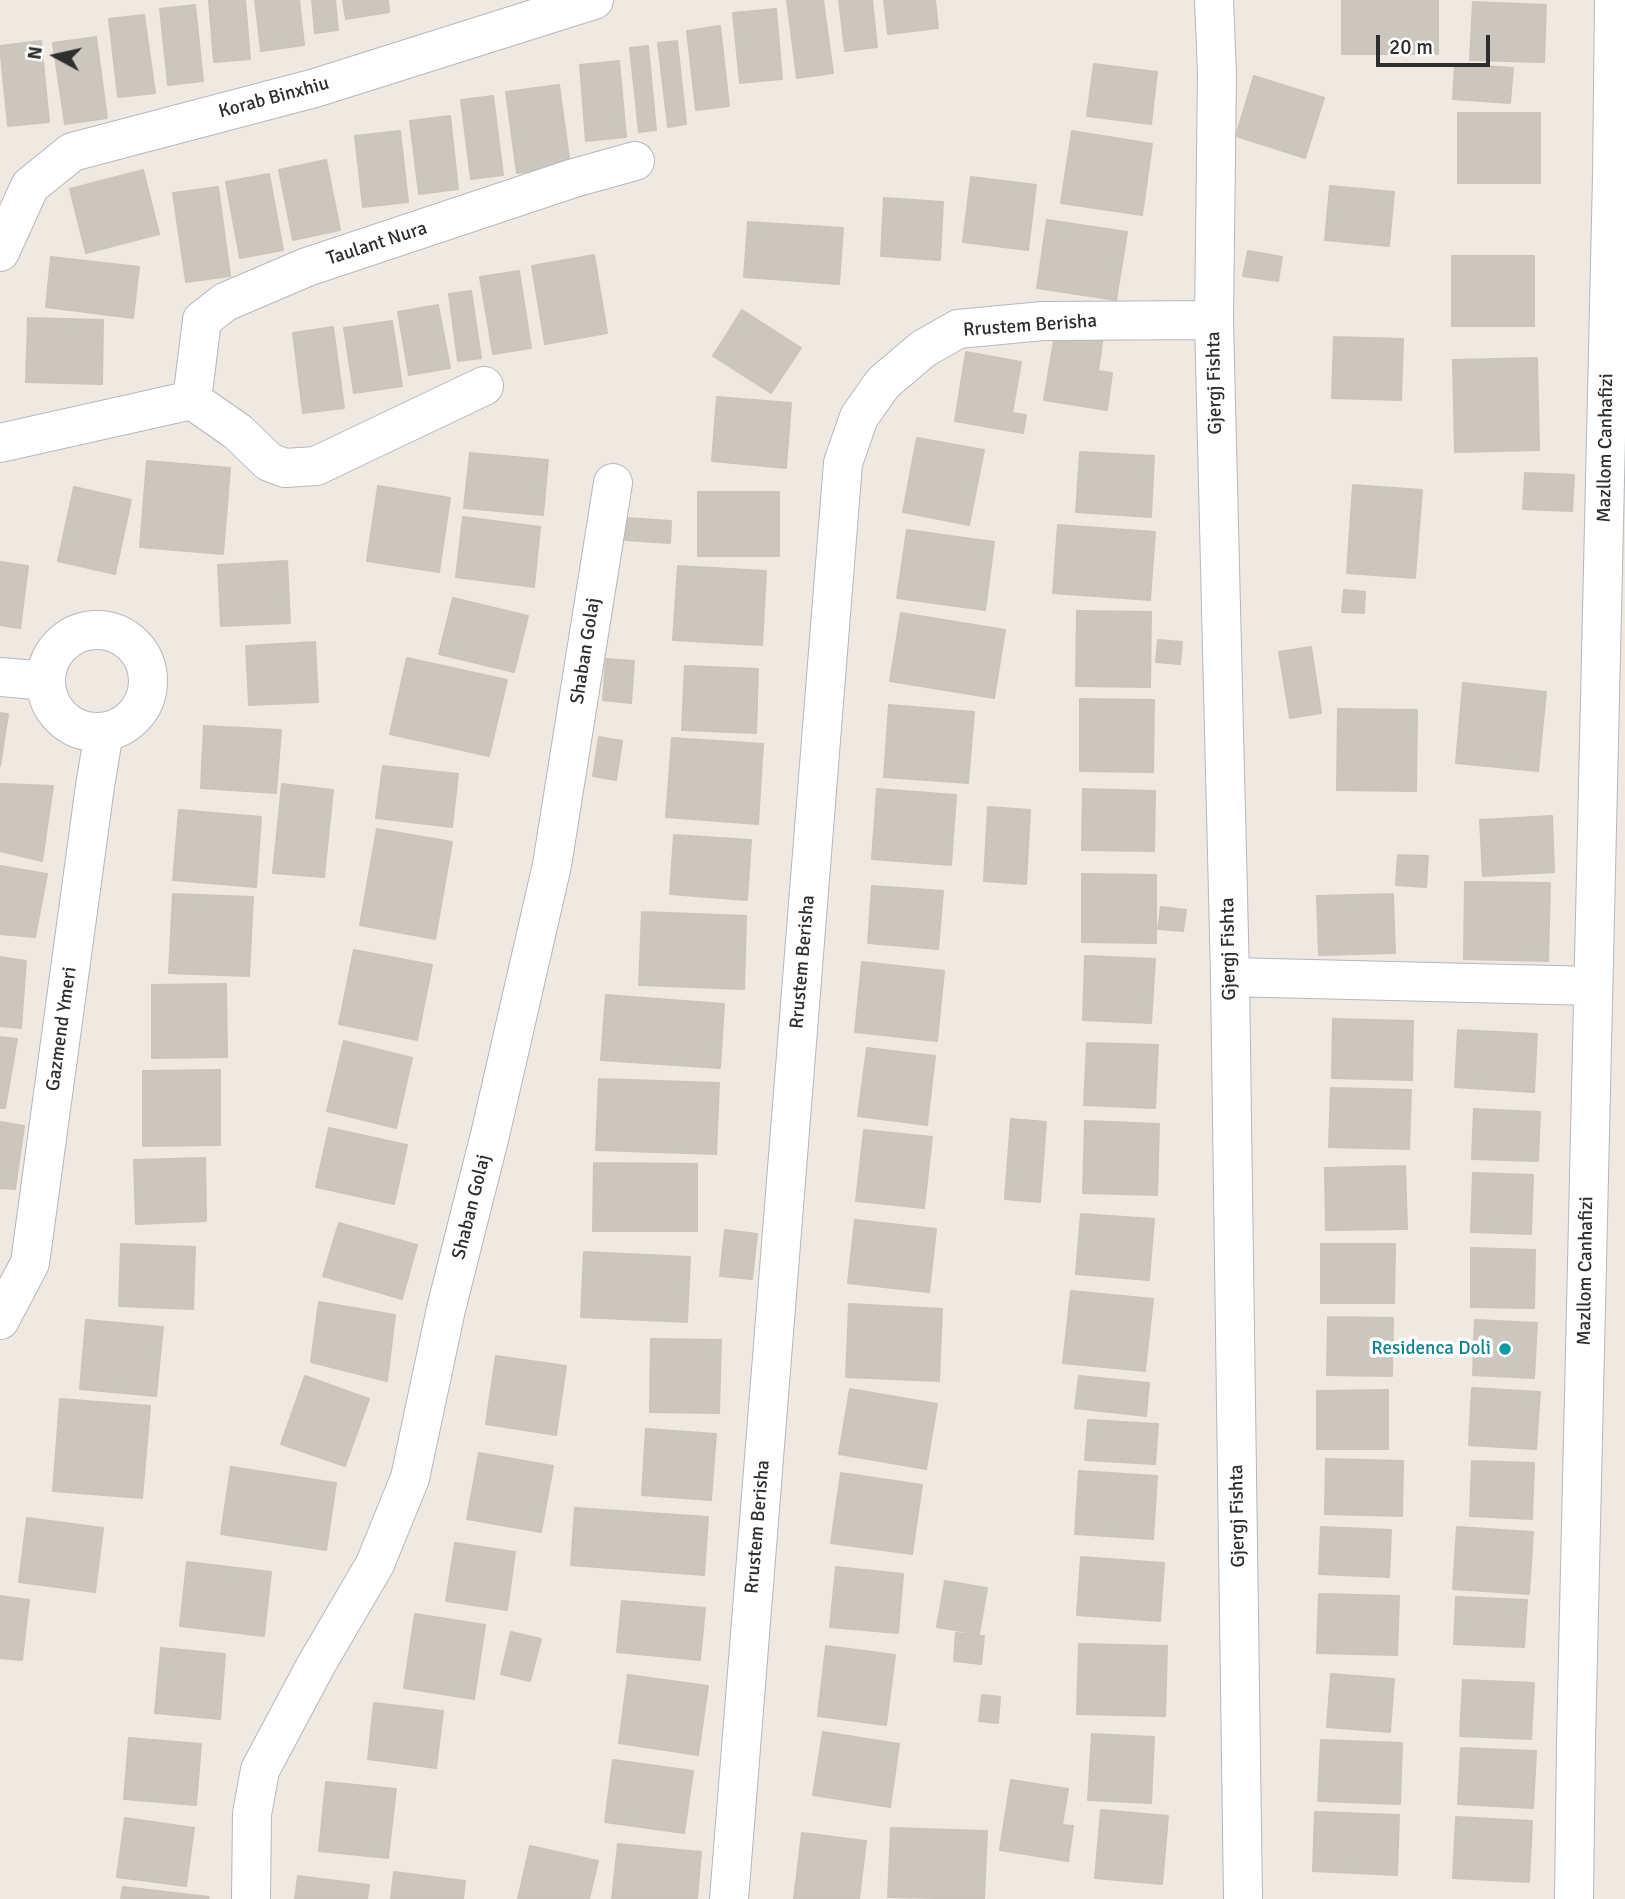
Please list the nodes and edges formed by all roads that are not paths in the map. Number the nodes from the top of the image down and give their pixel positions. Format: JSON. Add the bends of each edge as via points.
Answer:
{"nodes":[{"id":1,"x":594,"y":0,"type":"edge"},
{"id":2,"x":1214,"y":0,"type":"edge"},
{"id":3,"x":1614,"y":0,"type":"edge"},
{"id":4,"x":635,"y":161,"type":"dead end"},
{"id":5,"x":1619,"y":180,"type":"edge"},
{"id":6,"x":0,"y":252,"type":"edge"},
{"id":7,"x":1213,"y":320,"type":"junction"},
{"id":8,"x":484,"y":386,"type":"dead end"},
{"id":9,"x":192,"y":400,"type":"junction"},
{"id":10,"x":0,"y":443,"type":"edge"},
{"id":11,"x":613,"y":484,"type":"dead end"},
{"id":12,"x":1613,"y":643,"type":"edge"},
{"id":13,"x":0,"y":677,"type":"edge"},
{"id":14,"x":46,"y":681,"type":"junction"},
{"id":15,"x":104,"y":732,"type":"junction"},
{"id":16,"x":1230,"y":976,"type":"junction"},
{"id":17,"x":1593,"y":986,"type":"junction"},
{"id":18,"x":0,"y":1320,"type":"edge"},
{"id":19,"x":251,"y":1899,"type":"edge"},
{"id":20,"x":729,"y":1899,"type":"edge"},
{"id":21,"x":1243,"y":1899,"type":"edge"},
{"id":22,"x":1574,"y":1899,"type":"edge"}],
"edges":[{"from":1,"to":6,"type":"street","name":"Korab Binxhiu","via":[[315,88],[72,152],[30,186]]},
{"from":2,"to":7,"type":"street","name":"Gjergj Fishta"},
{"from":3,"to":5,"type":"street","name":"Mazllom Canhafizi"},
{"from":4,"to":9,"type":"street","name":"Taulant Nura","via":[[307,267],[225,302],[202,320]]},
{"from":5,"to":12,"type":"street","name":"Mazllom Canhafizi"},
{"from":7,"to":16,"type":"street","name":"Gjergj Fishta"},
{"from":7,"to":20,"type":"street","name":"Rrustem Berisha","via":[[1043,321],[958,329],[923,349],[883,383],[859,417],[843,463]]},
{"from":8,"to":9,"type":"street","via":[[316,466],[285,468],[269,462],[238,432]]},
{"from":9,"to":10,"type":"street"},
{"from":11,"to":19,"type":"street","name":"Shaban Golaj","via":[[552,865],[410,1478],[374,1564],[260,1770],[252,1814]]},
{"from":12,"to":17,"type":"street","name":"Mazllom Canhafizi"},
{"from":13,"to":14,"type":"street"},
{"from":14,"to":15,"type":"street","via":[[50,701],[62,719],[79,730]]},
{"from":14,"to":15,"type":"street","via":[[54,652],[79,632],[110,631],[136,647],[146,665],[146,696],[128,722]]},
{"from":15,"to":18,"type":"street","name":"Gazmend Ymeri","via":[[30,1263]]},
{"from":16,"to":17,"type":"street"},
{"from":16,"to":21,"type":"street","name":"Gjergj Fishta"},
{"from":17,"to":22,"type":"street","name":"Mazllom Canhafizi"}]}
